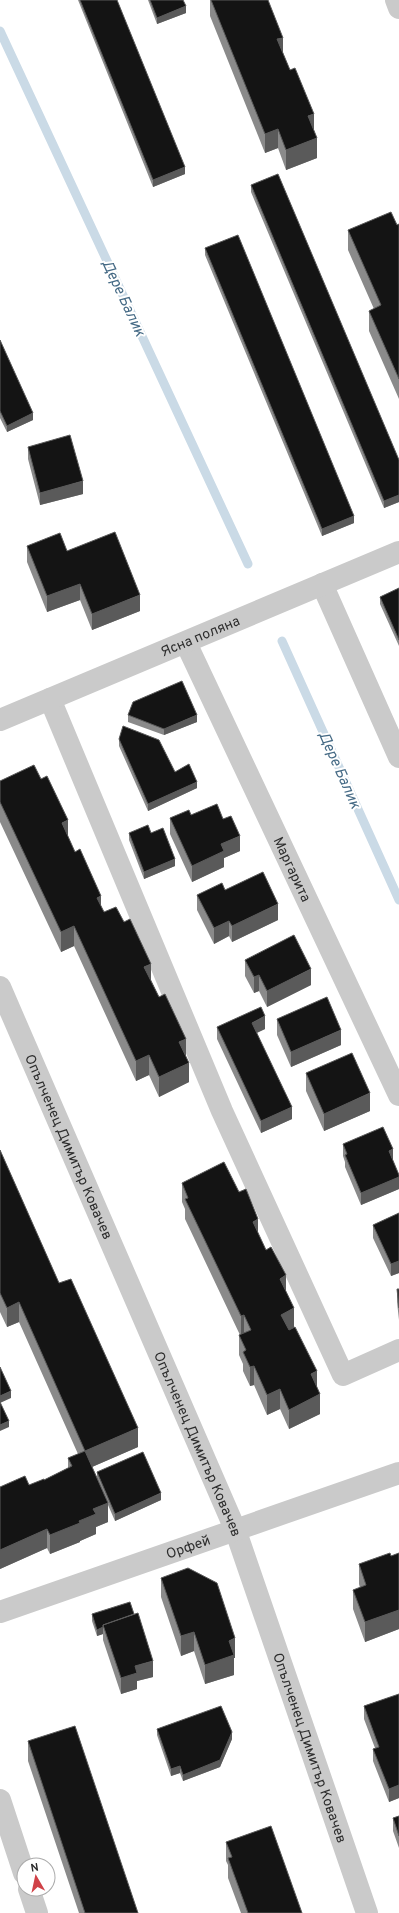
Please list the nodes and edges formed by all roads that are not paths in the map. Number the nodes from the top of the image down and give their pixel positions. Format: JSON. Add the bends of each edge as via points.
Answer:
{"nodes":[{"id":1,"x":396,"y":0,"type":"edge"},
{"id":2,"x":399,"y":8,"type":"edge"},
{"id":3,"x":399,"y":552,"type":"edge"},
{"id":4,"x":322,"y":584,"type":"junction"},
{"id":5,"x":186,"y":643,"type":"junction"},
{"id":6,"x":50,"y":699,"type":"junction"},
{"id":7,"x":0,"y":720,"type":"edge"},
{"id":8,"x":399,"y":757,"type":"edge"},
{"id":9,"x":0,"y":987,"type":"edge"},
{"id":10,"x":399,"y":1095,"type":"edge"},
{"id":11,"x":399,"y":1350,"type":"edge"},
{"id":12,"x":399,"y":1473,"type":"edge"},
{"id":13,"x":235,"y":1529,"type":"junction"},
{"id":14,"x":0,"y":1612,"type":"edge"},
{"id":15,"x":0,"y":1800,"type":"edge"},
{"id":16,"x":19,"y":1857,"type":"edge"},
{"id":17,"x":32,"y":1897,"type":"edge"},
{"id":18,"x":37,"y":1913,"type":"edge"},
{"id":19,"x":367,"y":1913,"type":"edge"}],
"edges":[{"from":1,"to":2,"type":"street"},
{"from":3,"to":4,"type":"street","name":"Ясна поляна"},
{"from":4,"to":5,"type":"street","name":"Ясна поляна"},
{"from":4,"to":8,"type":"street"},
{"from":5,"to":6,"type":"street","name":"Ясна поляна"},
{"from":5,"to":10,"type":"street","name":"Маргарита"},
{"from":6,"to":7,"type":"street","name":"Ясна поляна"},
{"from":6,"to":11,"type":"street","via":[[222,1111],[342,1374]]},
{"from":9,"to":13,"type":"street","name":"Опълченец Димитър Ковачев"},
{"from":12,"to":13,"type":"street","name":"Орфей"},
{"from":13,"to":14,"type":"street","name":"Орфей"},
{"from":13,"to":19,"type":"street","name":"Опълченец Димитър Ковачев"},
{"from":15,"to":16,"type":"street"},
{"from":17,"to":18,"type":"street"}]}
